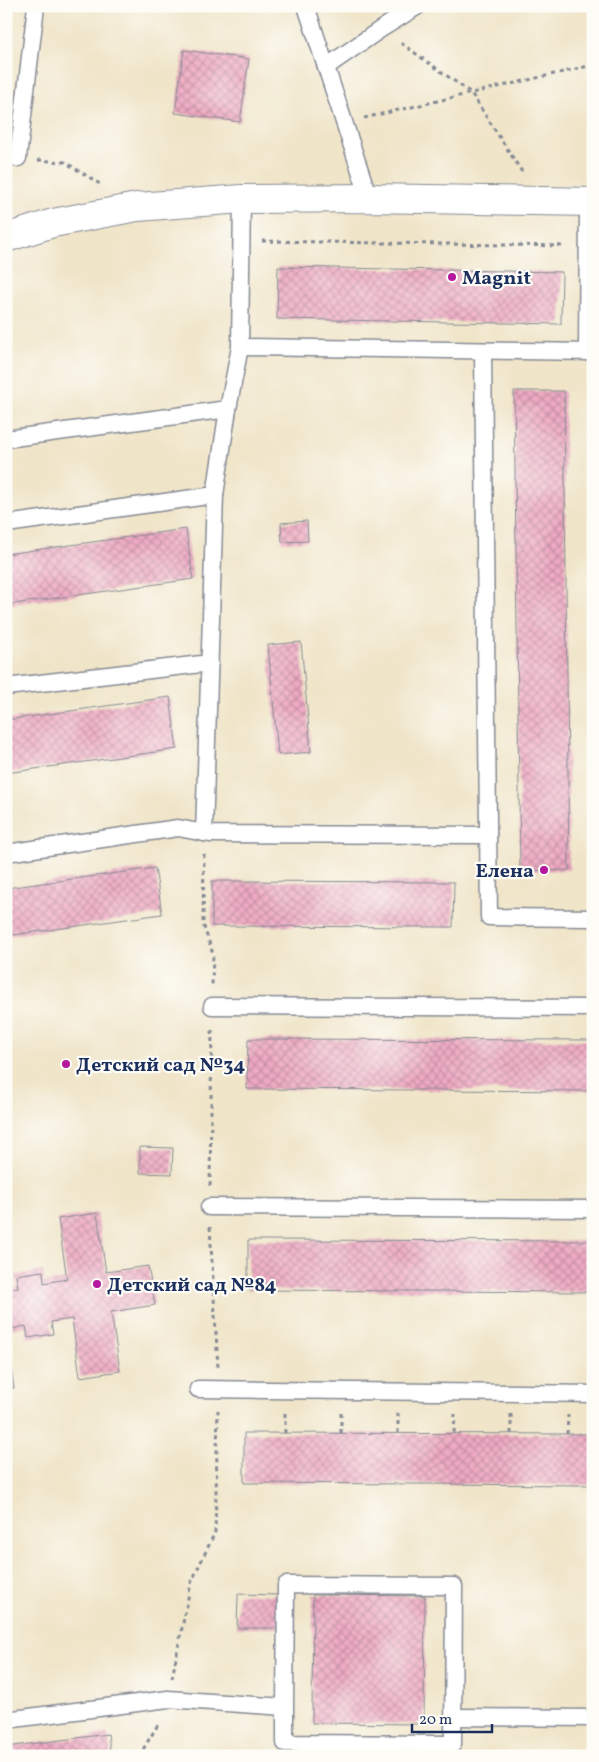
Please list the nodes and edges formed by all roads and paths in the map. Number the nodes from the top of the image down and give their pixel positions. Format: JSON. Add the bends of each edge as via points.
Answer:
{"nodes":[{"id":1,"x":36,"y":6,"type":"edge"},
{"id":2,"x":418,"y":6,"type":"edge"},
{"id":3,"x":309,"y":11,"type":"edge"},
{"id":4,"x":381,"y":29,"type":"junction"},
{"id":5,"x":593,"y":65,"type":"edge"},
{"id":6,"x":326,"y":67,"type":"junction"},
{"id":7,"x":471,"y":93,"type":"junction"},
{"id":8,"x":344,"y":123,"type":"junction"},
{"id":9,"x":6,"y":156,"type":"edge"},
{"id":10,"x":369,"y":198,"type":"junction"},
{"id":11,"x":242,"y":199,"type":"junction"},
{"id":12,"x":541,"y":201,"type":"junction"},
{"id":13,"x":590,"y":202,"type":"edge"},
{"id":14,"x":6,"y":238,"type":"edge"},
{"id":15,"x":242,"y":240,"type":"junction"},
{"id":16,"x":587,"y":246,"type":"junction"},
{"id":17,"x":240,"y":347,"type":"junction"},
{"id":18,"x":483,"y":351,"type":"junction"},
{"id":19,"x":590,"y":352,"type":"edge"},
{"id":20,"x":228,"y":409,"type":"junction"},
{"id":21,"x":6,"y":439,"type":"edge"},
{"id":22,"x":215,"y":495,"type":"junction"},
{"id":23,"x":6,"y":524,"type":"edge"},
{"id":24,"x":210,"y":663,"type":"junction"},
{"id":25,"x":6,"y":687,"type":"edge"},
{"id":26,"x":204,"y":833,"type":"junction"},
{"id":27,"x":488,"y":835,"type":"junction"},
{"id":28,"x":6,"y":853,"type":"edge"},
{"id":29,"x":593,"y":918,"type":"edge"},
{"id":30,"x":212,"y":1006,"type":"junction"},
{"id":31,"x":593,"y":1008,"type":"edge"},
{"id":32,"x":209,"y":1207,"type":"junction"},
{"id":33,"x":593,"y":1209,"type":"edge"},
{"id":34,"x":198,"y":1388,"type":"dead end"},
{"id":35,"x":219,"y":1389,"type":"junction"},
{"id":36,"x":593,"y":1394,"type":"edge"},
{"id":37,"x":168,"y":1699,"type":"junction"},
{"id":38,"x":285,"y":1707,"type":"junction"},
{"id":39,"x":454,"y":1717,"type":"junction"},
{"id":40,"x":593,"y":1718,"type":"edge"},
{"id":41,"x":6,"y":1720,"type":"edge"},
{"id":42,"x":139,"y":1756,"type":"edge"}],
"edges":[{"from":1,"to":9,"type":"lane","via":[[18,158]]},
{"from":2,"to":4,"type":"lane"},
{"from":3,"to":6,"type":"lane"},
{"from":4,"to":6,"type":"lane"},
{"from":4,"to":7,"type":"path"},
{"from":5,"to":7,"type":"path"},
{"from":6,"to":8,"type":"lane"},
{"from":7,"to":8,"type":"path"},
{"from":7,"to":12,"type":"path"},
{"from":8,"to":10,"type":"lane"},
{"from":10,"to":11,"type":"street"},
{"from":10,"to":12,"type":"street"},
{"from":11,"to":14,"type":"street","via":[[137,207],[53,223]]},
{"from":11,"to":15,"type":"lane"},
{"from":12,"to":13,"type":"street"},
{"from":13,"to":16,"type":"lane"},
{"from":15,"to":16,"type":"path"},
{"from":15,"to":17,"type":"lane"},
{"from":16,"to":19,"type":"lane"},
{"from":17,"to":18,"type":"lane"},
{"from":17,"to":20,"type":"lane"},
{"from":18,"to":19,"type":"lane"},
{"from":18,"to":27,"type":"lane"},
{"from":20,"to":21,"type":"lane"},
{"from":20,"to":22,"type":"lane"},
{"from":22,"to":23,"type":"lane"},
{"from":22,"to":24,"type":"lane"},
{"from":24,"to":25,"type":"lane"},
{"from":24,"to":26,"type":"lane"},
{"from":26,"to":27,"type":"lane"},
{"from":26,"to":28,"type":"lane","via":[[178,828]]},
{"from":26,"to":30,"type":"path","via":[[203,924],[213,954]]},
{"from":27,"to":29,"type":"lane","via":[[488,917]]},
{"from":30,"to":31,"type":"lane"},
{"from":30,"to":32,"type":"path"},
{"from":32,"to":33,"type":"lane"},
{"from":32,"to":35,"type":"path"},
{"from":34,"to":35,"type":"lane"},
{"from":35,"to":36,"type":"lane"},
{"from":35,"to":37,"type":"path","via":[[215,1532],[190,1583]]},
{"from":37,"to":38,"type":"lane"},
{"from":37,"to":41,"type":"lane"},
{"from":37,"to":42,"type":"path","via":[[156,1729]]},
{"from":38,"to":39,"type":"lane","via":[[285,1743],[453,1744]]},
{"from":38,"to":39,"type":"lane","via":[[286,1585],[454,1586]]},
{"from":39,"to":40,"type":"lane"}]}
